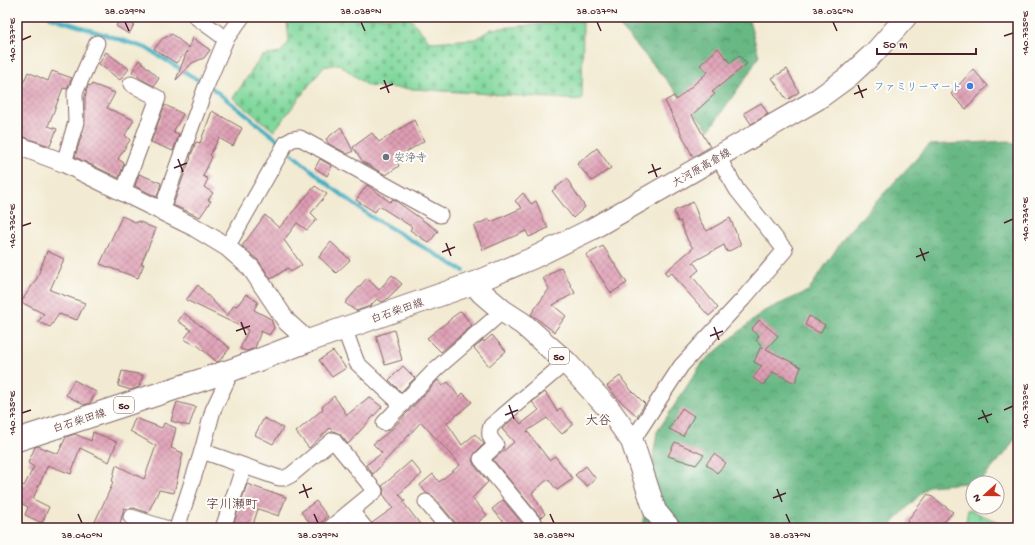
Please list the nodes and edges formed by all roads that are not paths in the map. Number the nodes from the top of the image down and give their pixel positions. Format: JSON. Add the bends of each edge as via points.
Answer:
{"nodes":[{"id":1,"x":196,"y":17,"type":"edge"},
{"id":2,"x":242,"y":17,"type":"edge"},
{"id":3,"x":906,"y":17,"type":"edge"},
{"id":4,"x":226,"y":39,"type":"junction"},
{"id":5,"x":97,"y":43,"type":"dead end"},
{"id":6,"x":131,"y":84,"type":"dead end"},
{"id":7,"x":17,"y":145,"type":"edge"},
{"id":8,"x":718,"y":157,"type":"junction"},
{"id":9,"x":64,"y":163,"type":"junction"},
{"id":10,"x":123,"y":192,"type":"junction"},
{"id":11,"x":162,"y":211,"type":"junction"},
{"id":12,"x":440,"y":215,"type":"dead end"},
{"id":13,"x":227,"y":247,"type":"junction"},
{"id":14,"x":474,"y":283,"type":"junction"},
{"id":15,"x":503,"y":311,"type":"junction"},
{"id":16,"x":344,"y":328,"type":"junction"},
{"id":17,"x":308,"y":341,"type":"junction"},
{"id":18,"x":566,"y":362,"type":"junction"},
{"id":19,"x":232,"y":370,"type":"junction"},
{"id":20,"x":402,"y":405,"type":"junction"},
{"id":21,"x":384,"y":423,"type":"dead end"},
{"id":22,"x":17,"y":440,"type":"edge"},
{"id":23,"x":632,"y":441,"type":"junction"},
{"id":24,"x":202,"y":451,"type":"junction"},
{"id":25,"x":244,"y":466,"type":"junction"},
{"id":26,"x":426,"y":502,"type":"dead end"},
{"id":27,"x":351,"y":511,"type":"junction"},
{"id":28,"x":131,"y":517,"type":"dead end"},
{"id":29,"x":165,"y":528,"type":"edge"},
{"id":30,"x":177,"y":528,"type":"edge"},
{"id":31,"x":223,"y":528,"type":"edge"},
{"id":32,"x":330,"y":528,"type":"edge"},
{"id":33,"x":364,"y":528,"type":"edge"},
{"id":34,"x":448,"y":528,"type":"edge"},
{"id":35,"x":538,"y":528,"type":"edge"},
{"id":36,"x":669,"y":528,"type":"edge"}],
"edges":[{"from":1,"to":4,"type":"street"},
{"from":2,"to":4,"type":"street"},
{"from":3,"to":8,"type":"main road","name":"大河原高倉線","via":[[876,52],[848,77],[818,99]]},
{"from":4,"to":11,"type":"street","via":[[205,89]]},
{"from":5,"to":9,"type":"street","via":[[75,94],[76,122]]},
{"from":6,"to":10,"type":"street","via":[[158,98]]},
{"from":7,"to":9,"type":"street"},
{"from":8,"to":14,"type":"main road","name":"大河原高倉線","via":[[592,229]]},
{"from":8,"to":23,"type":"street","via":[[737,190],[785,250],[681,366]]},
{"from":9,"to":10,"type":"street"},
{"from":10,"to":11,"type":"street"},
{"from":11,"to":13,"type":"street"},
{"from":12,"to":13,"type":"street","via":[[300,138],[293,139],[286,143]]},
{"from":13,"to":17,"type":"street","via":[[251,268],[287,322]]},
{"from":14,"to":15,"type":"main road","number":"50"},
{"from":14,"to":16,"type":"main road","name":"白石柴田線","number":"50"},
{"from":15,"to":18,"type":"main road","number":"50","via":[[523,324]]},
{"from":15,"to":20,"type":"street","via":[[437,368]]},
{"from":16,"to":17,"type":"main road","name":"白石柴田線","number":"50"},
{"from":16,"to":20,"type":"street","via":[[357,363]]},
{"from":17,"to":19,"type":"main road","name":"白石柴田線","number":"50"},
{"from":18,"to":23,"type":"main road","number":"50","via":[[609,409]]},
{"from":18,"to":35,"type":"street","via":[[490,426],[490,438],[496,445],[481,459]]},
{"from":19,"to":22,"type":"main road","name":"白石柴田線","number":"50"},
{"from":19,"to":24,"type":"street","via":[[213,410]]},
{"from":20,"to":21,"type":"street"},
{"from":23,"to":36,"type":"main road","number":"50","via":[[655,511]]},
{"from":24,"to":25,"type":"street"},
{"from":24,"to":30,"type":"street"},
{"from":25,"to":27,"type":"street","via":[[285,478],[333,440],[375,491]]},
{"from":25,"to":31,"type":"street"},
{"from":26,"to":34,"type":"street"},
{"from":27,"to":32,"type":"street"},
{"from":27,"to":33,"type":"street"},
{"from":28,"to":29,"type":"street"}]}
